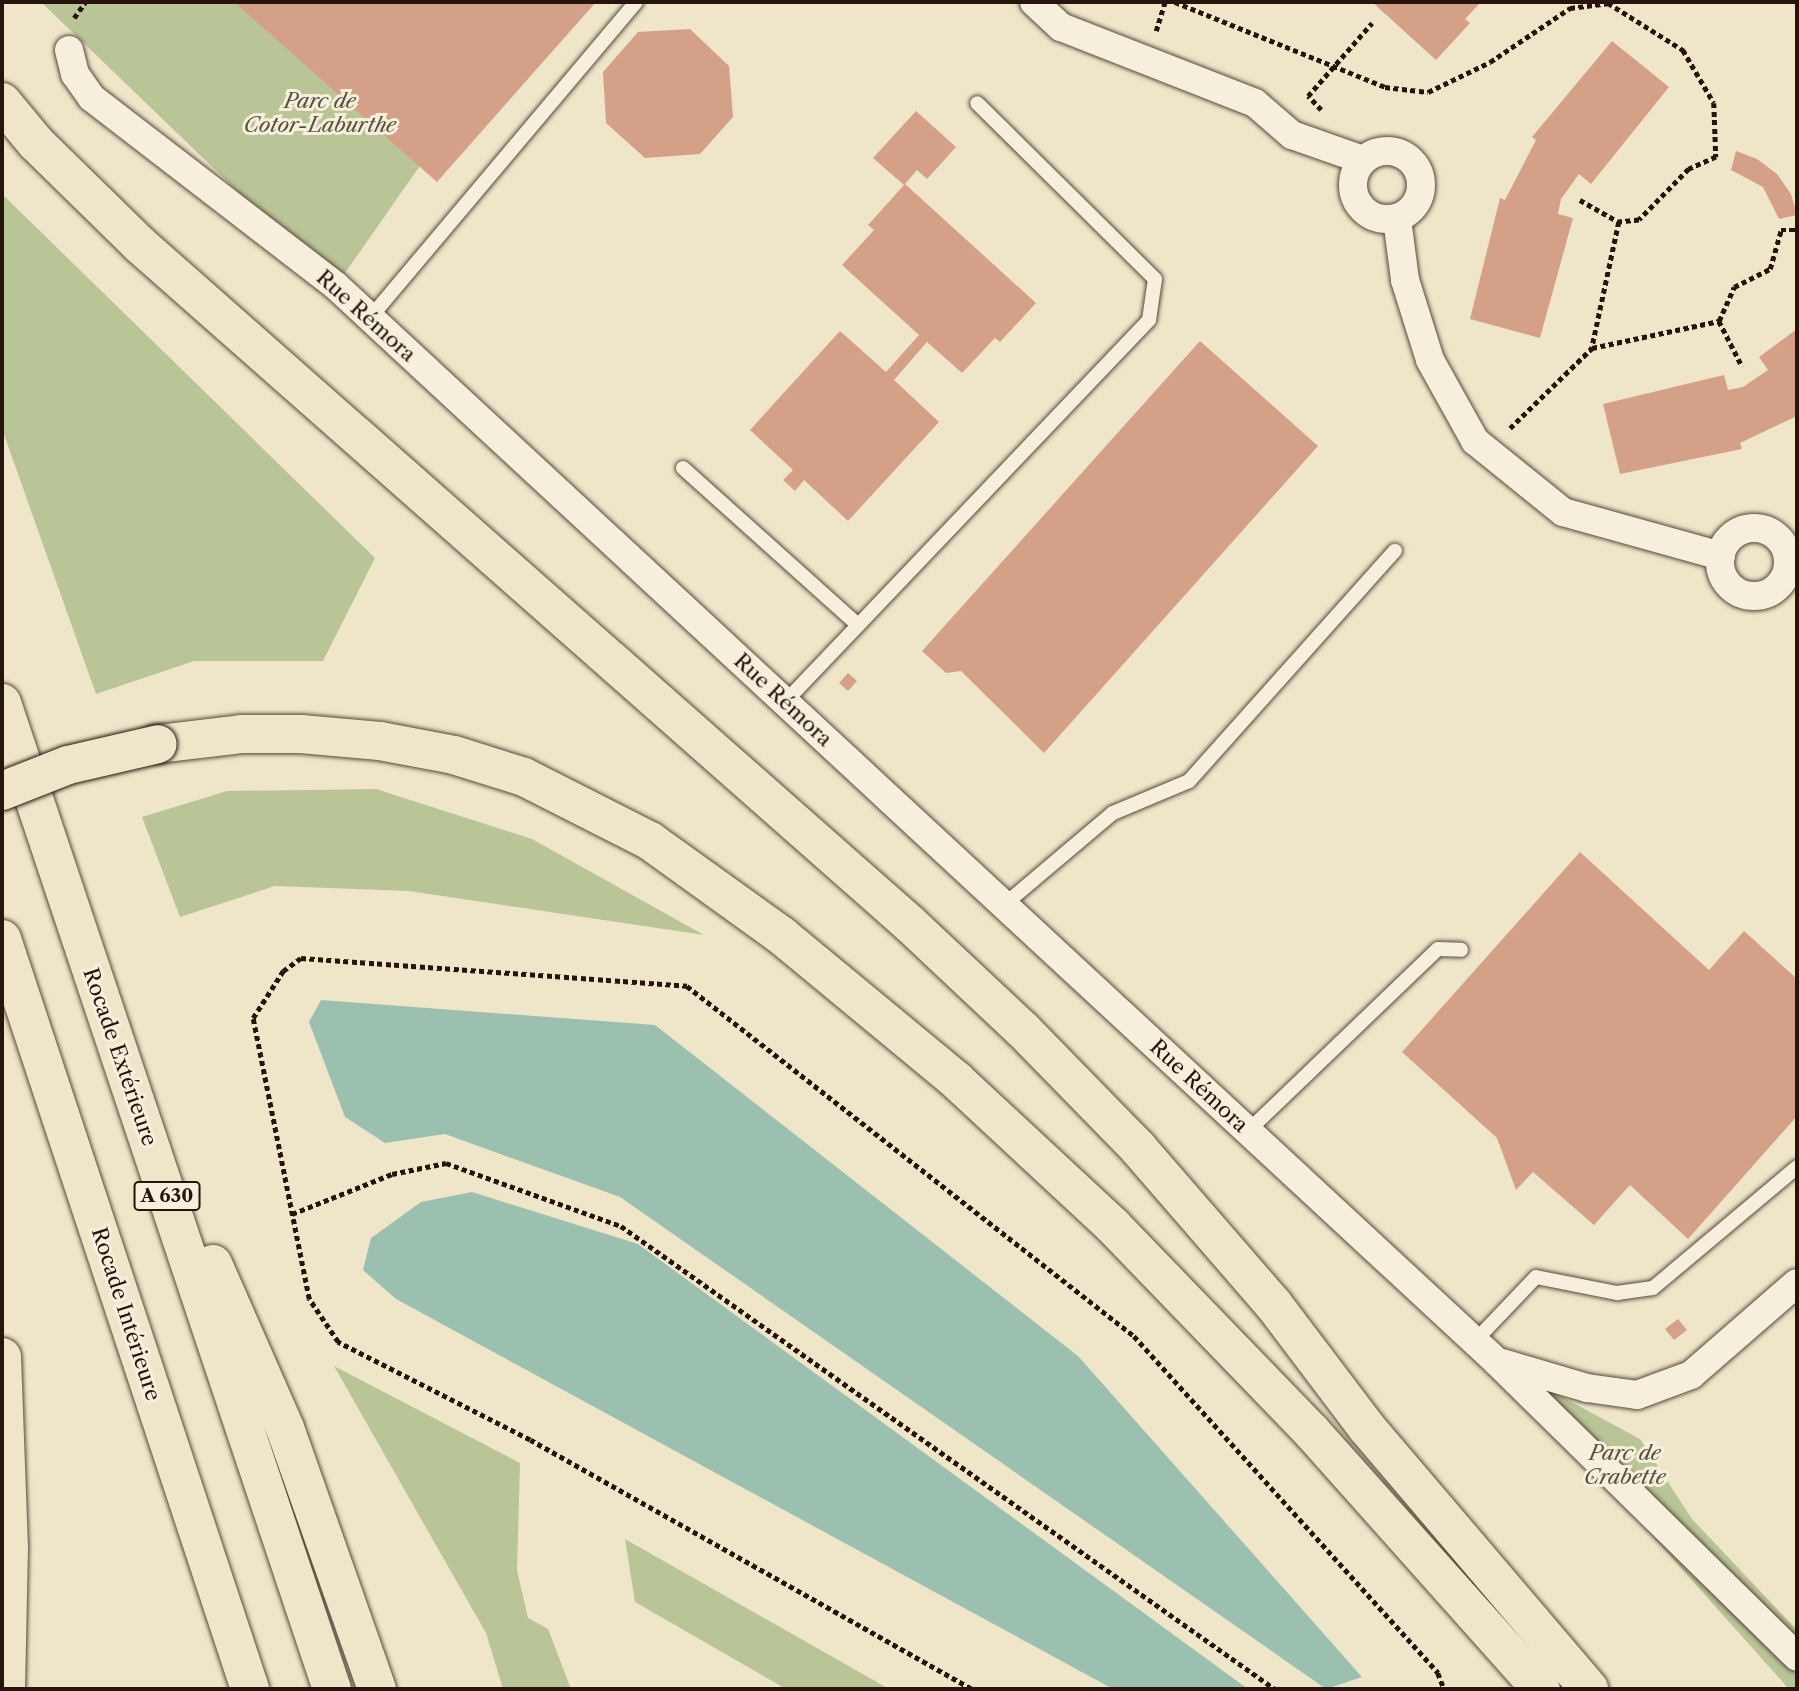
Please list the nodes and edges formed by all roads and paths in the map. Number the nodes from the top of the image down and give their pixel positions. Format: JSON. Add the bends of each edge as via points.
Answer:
{"nodes":[{"id":1,"x":636,"y":2,"type":"edge"},
{"id":2,"x":1034,"y":2,"type":"edge"},
{"id":3,"x":1175,"y":2,"type":"edge"},
{"id":4,"x":1372,"y":23,"type":"dead end"},
{"id":5,"x":69,"y":50,"type":"dead end"},
{"id":6,"x":1332,"y":67,"type":"junction"},
{"id":7,"x":2,"y":102,"type":"edge"},
{"id":8,"x":977,"y":103,"type":"dead end"},
{"id":9,"x":1325,"y":147,"type":"junction"},
{"id":10,"x":1363,"y":160,"type":"junction"},
{"id":11,"x":1580,"y":200,"type":"dead end"},
{"id":12,"x":1397,"y":219,"type":"junction"},
{"id":13,"x":1619,"y":222,"type":"junction"},
{"id":14,"x":1797,"y":230,"type":"edge"},
{"id":15,"x":370,"y":318,"type":"junction"},
{"id":16,"x":1720,"y":321,"type":"junction"},
{"id":17,"x":1592,"y":348,"type":"junction"},
{"id":18,"x":1742,"y":366,"type":"dead end"},
{"id":19,"x":1486,"y":450,"type":"junction"},
{"id":20,"x":683,"y":468,"type":"dead end"},
{"id":21,"x":1395,"y":551,"type":"dead end"},
{"id":22,"x":1721,"y":556,"type":"junction"},
{"id":23,"x":1789,"y":592,"type":"edge"},
{"id":24,"x":858,"y":625,"type":"junction"},
{"id":25,"x":785,"y":702,"type":"junction"},
{"id":26,"x":2,"y":703,"type":"edge"},
{"id":27,"x":2,"y":792,"type":"edge"},
{"id":28,"x":1004,"y":905,"type":"junction"},
{"id":29,"x":2,"y":939,"type":"edge"},
{"id":30,"x":1461,"y":950,"type":"dead end"},
{"id":31,"x":112,"y":1032,"type":"junction"},
{"id":32,"x":1248,"y":1131,"type":"junction"},
{"id":33,"x":1797,"y":1167,"type":"edge"},
{"id":34,"x":292,"y":1214,"type":"junction"},
{"id":35,"x":1797,"y":1283,"type":"edge"},
{"id":36,"x":1475,"y":1341,"type":"junction"},
{"id":37,"x":2,"y":1357,"type":"edge"},
{"id":38,"x":1496,"y":1361,"type":"junction"},
{"id":39,"x":1797,"y":1657,"type":"edge"},
{"id":40,"x":6,"y":1689,"type":"edge"},
{"id":41,"x":250,"y":1689,"type":"edge"},
{"id":42,"x":332,"y":1689,"type":"edge"},
{"id":43,"x":377,"y":1689,"type":"edge"},
{"id":44,"x":971,"y":1689,"type":"edge"},
{"id":45,"x":1275,"y":1689,"type":"edge"},
{"id":46,"x":1444,"y":1689,"type":"edge"},
{"id":47,"x":1541,"y":1689,"type":"edge"},
{"id":48,"x":1589,"y":1689,"type":"edge"}],
"edges":[{"from":1,"to":15,"type":"lane"},
{"from":2,"to":9,"type":"street","via":[[1061,27],[1255,103],[1292,135]]},
{"from":3,"to":6,"type":"path"},
{"from":4,"to":6,"type":"path"},
{"from":5,"to":15,"type":"street","name":"Rue Rémora","via":[[75,74],[92,99],[336,286]]},
{"from":6,"to":9,"type":"path","via":[[1308,96],[1327,118]]},
{"from":6,"to":13,"type":"path","via":[[1385,87],[1428,92],[1490,62],[1570,8],[1608,3],[1683,50],[1714,103],[1716,157],[1689,169],[1639,220]]},
{"from":7,"to":48,"type":"highway","via":[[36,143],[139,244],[900,915],[1023,1030],[1139,1148],[1265,1294],[1367,1428]]},
{"from":8,"to":24,"type":"lane","via":[[1155,279],[1149,320]]},
{"from":9,"to":10,"type":"street"},
{"from":10,"to":12,"type":"street","via":[[1352,184],[1355,198],[1373,217]]},
{"from":10,"to":12,"type":"street","via":[[1388,150],[1412,161],[1420,173],[1419,199]]},
{"from":11,"to":13,"type":"path"},
{"from":12,"to":19,"type":"street","via":[[1405,280],[1430,360],[1475,441]]},
{"from":13,"to":17,"type":"path"},
{"from":14,"to":16,"type":"path","via":[[1781,230],[1770,269],[1734,287]]},
{"from":15,"to":25,"type":"street","name":"Rue Rémora"},
{"from":16,"to":17,"type":"path"},
{"from":16,"to":18,"type":"path"},
{"from":17,"to":19,"type":"path"},
{"from":19,"to":22,"type":"street","via":[[1563,512]]},
{"from":20,"to":24,"type":"lane"},
{"from":21,"to":28,"type":"lane","via":[[1189,781],[1113,813]]},
{"from":22,"to":23,"type":"street","via":[[1724,578],[1744,595]]},
{"from":22,"to":23,"type":"street","via":[[1738,532],[1764,530],[1784,546]]},
{"from":24,"to":25,"type":"lane"},
{"from":25,"to":28,"type":"street","name":"Rue Rémora"},
{"from":26,"to":31,"type":"highway","name":"Rocade Extérieure","number":"A 630"},
{"from":27,"to":47,"type":"highway","bridge":true,"via":[[68,765],[158,744],[242,734],[301,734],[380,741],[454,755],[524,777],[661,849],[782,936],[956,1080],[1113,1226],[1312,1432]]},
{"from":28,"to":32,"type":"street","name":"Rue Rémora"},
{"from":29,"to":41,"type":"highway","name":"Rocade Intérieure"},
{"from":30,"to":32,"type":"lane","via":[[1438,949]]},
{"from":31,"to":42,"type":"highway","name":"Rocade Extérieure","number":"A 630"},
{"from":31,"to":43,"type":"highway","via":[[285,1428]]},
{"from":32,"to":36,"type":"street","name":"Rue Rémora"},
{"from":33,"to":36,"type":"lane","via":[[1653,1288],[1618,1293],[1536,1276]]},
{"from":34,"to":44,"type":"path","via":[[309,1299],[338,1342],[530,1440]]},
{"from":34,"to":45,"type":"path","via":[[392,1174],[446,1163],[621,1226]]},
{"from":34,"to":46,"type":"path","via":[[253,1018],[283,971],[301,958],[687,986],[1134,1336],[1438,1673]]},
{"from":35,"to":38,"type":"street","via":[[1691,1375],[1637,1395],[1587,1388]]},
{"from":36,"to":38,"type":"street","name":"Rue Rémora"},
{"from":37,"to":40,"type":"highway","via":[[9,1547]]},
{"from":38,"to":39,"type":"street","name":"Rue Rémora"}]}
